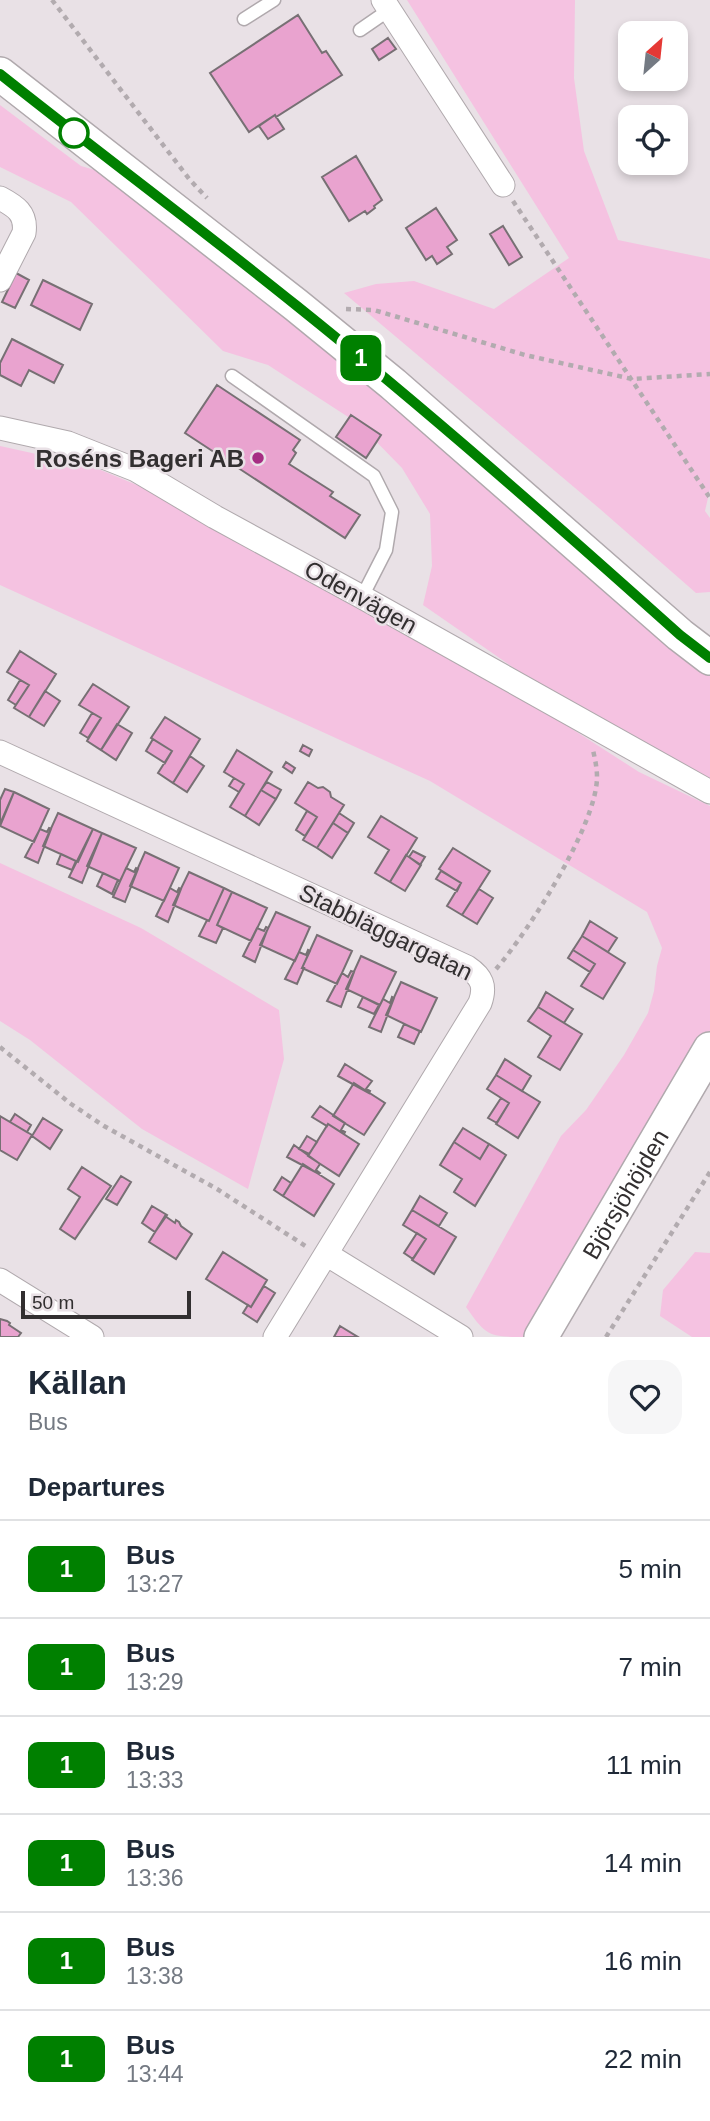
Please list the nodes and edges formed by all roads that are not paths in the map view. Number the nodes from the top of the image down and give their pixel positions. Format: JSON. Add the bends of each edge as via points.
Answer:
{"nodes":[{"id":1,"x":274,"y":0,"type":"edge"},
{"id":2,"x":386,"y":5,"type":"edge"},
{"id":3,"x":244,"y":19,"type":"dead end"},
{"id":4,"x":360,"y":30,"type":"dead end"},
{"id":5,"x":0,"y":74,"type":"edge"},
{"id":6,"x":503,"y":185,"type":"road end"},
{"id":7,"x":0,"y":198,"type":"edge"},
{"id":8,"x":0,"y":280,"type":"edge"},
{"id":9,"x":232,"y":376,"type":"dead end"},
{"id":10,"x":0,"y":428,"type":"edge"},
{"id":11,"x":362,"y":597,"type":"junction"},
{"id":12,"x":710,"y":658,"type":"edge"},
{"id":13,"x":0,"y":752,"type":"edge"},
{"id":14,"x":710,"y":792,"type":"edge"},
{"id":15,"x":706,"y":1068,"type":"edge"},
{"id":16,"x":323,"y":1260,"type":"junction"},
{"id":17,"x":0,"y":1280,"type":"edge"},
{"id":18,"x":92,"y":1337,"type":"edge"},
{"id":19,"x":275,"y":1337,"type":"edge"},
{"id":20,"x":461,"y":1337,"type":"edge"},
{"id":21,"x":541,"y":1337,"type":"edge"}],
"edges":[{"from":1,"to":3,"type":"lane"},
{"from":2,"to":4,"type":"lane"},
{"from":2,"to":6,"type":"street"},
{"from":5,"to":12,"type":"main road","via":[[371,366]]},
{"from":7,"to":8,"type":"street","via":[[22,213],[25,226]]},
{"from":9,"to":11,"type":"lane","via":[[374,476],[393,512],[386,550]]},
{"from":10,"to":11,"type":"street","name":"Odenvägen","via":[[68,443],[136,470]]},
{"from":11,"to":14,"type":"street","name":"Odenvägen"},
{"from":13,"to":16,"type":"street","name":"Stabbläggargatan","via":[[477,973],[482,981],[480,1003]]},
{"from":15,"to":21,"type":"main road","name":"Björsjöhöjden"},
{"from":16,"to":19,"type":"street","name":"Stabbläggargatan"},
{"from":16,"to":20,"type":"street"},
{"from":17,"to":18,"type":"street"}]}
